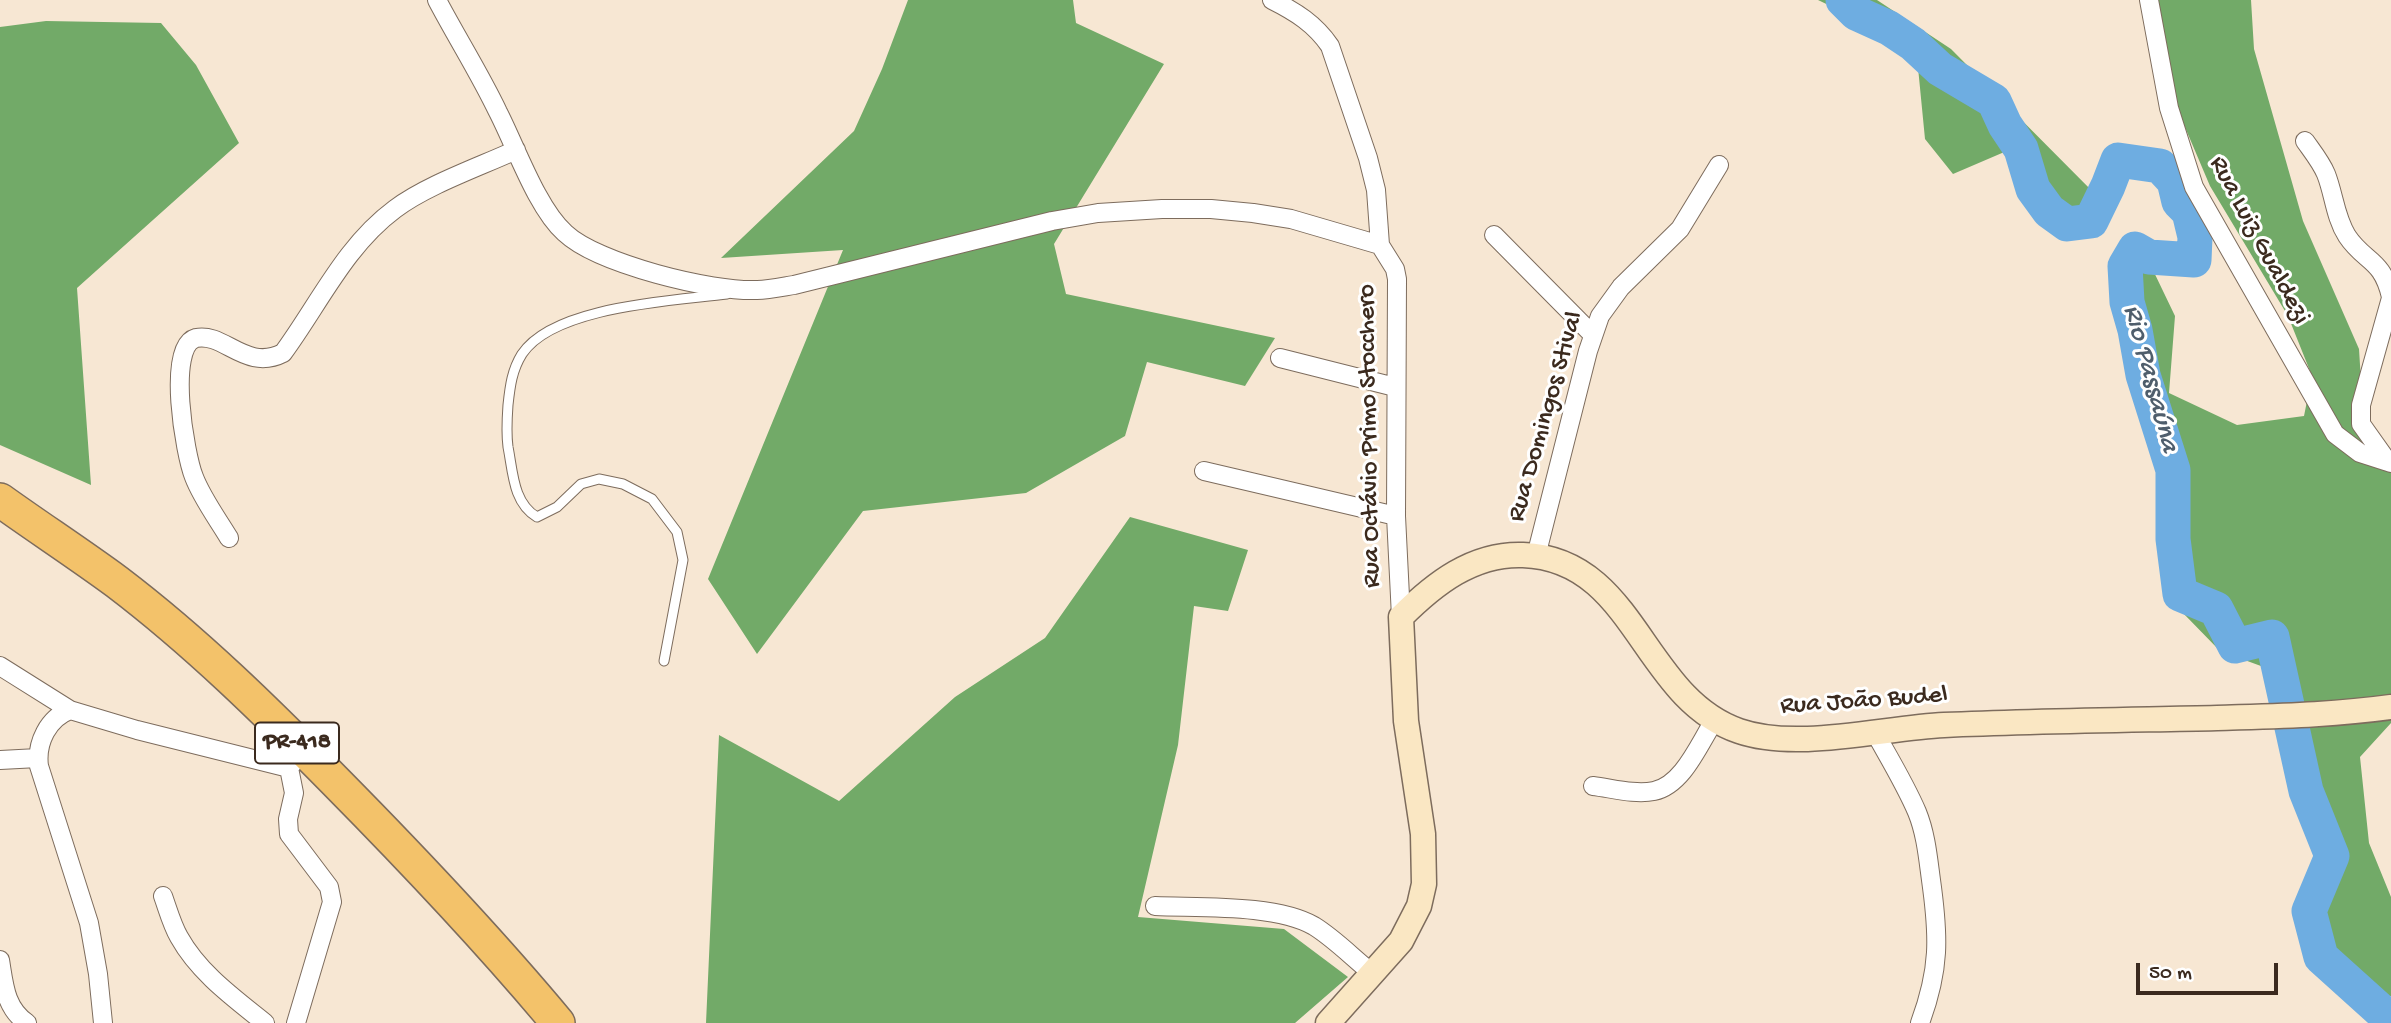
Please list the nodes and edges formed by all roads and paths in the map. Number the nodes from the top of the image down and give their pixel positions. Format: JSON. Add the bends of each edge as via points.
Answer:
{"nodes":[{"id":1,"x":437,"y":0,"type":"edge"},
{"id":2,"x":1272,"y":0,"type":"edge"},
{"id":3,"x":2149,"y":0,"type":"edge"},
{"id":4,"x":2305,"y":141,"type":"dead end"},
{"id":5,"x":516,"y":150,"type":"junction"},
{"id":6,"x":1719,"y":165,"type":"dead end"},
{"id":7,"x":1494,"y":235,"type":"dead end"},
{"id":8,"x":1380,"y":245,"type":"junction"},
{"id":9,"x":756,"y":290,"type":"junction"},
{"id":10,"x":2391,"y":297,"type":"edge"},
{"id":11,"x":1593,"y":335,"type":"junction"},
{"id":12,"x":1280,"y":358,"type":"dead end"},
{"id":13,"x":1395,"y":387,"type":"junction"},
{"id":14,"x":2390,"y":463,"type":"edge"},
{"id":15,"x":1204,"y":471,"type":"dead end"},
{"id":16,"x":0,"y":500,"type":"edge"},
{"id":17,"x":1396,"y":516,"type":"junction"},
{"id":18,"x":229,"y":538,"type":"dead end"},
{"id":19,"x":1536,"y":556,"type":"junction"},
{"id":20,"x":1401,"y":617,"type":"junction"},
{"id":21,"x":664,"y":661,"type":"dead end"},
{"id":22,"x":0,"y":666,"type":"edge"},
{"id":23,"x":2391,"y":707,"type":"edge"},
{"id":24,"x":70,"y":710,"type":"junction"},
{"id":25,"x":1714,"y":721,"type":"junction"},
{"id":26,"x":1874,"y":731,"type":"junction"},
{"id":27,"x":38,"y":758,"type":"junction"},
{"id":28,"x":297,"y":759,"type":"junction"},
{"id":29,"x":0,"y":760,"type":"edge"},
{"id":30,"x":1593,"y":786,"type":"dead end"},
{"id":31,"x":163,"y":896,"type":"dead end"},
{"id":32,"x":1155,"y":906,"type":"dead end"},
{"id":33,"x":0,"y":960,"type":"edge"},
{"id":34,"x":1372,"y":973,"type":"junction"},
{"id":35,"x":27,"y":1023,"type":"edge"},
{"id":36,"x":103,"y":1023,"type":"edge"},
{"id":37,"x":265,"y":1023,"type":"edge"},
{"id":38,"x":296,"y":1023,"type":"edge"},
{"id":39,"x":558,"y":1023,"type":"edge"},
{"id":40,"x":1328,"y":1023,"type":"edge"},
{"id":41,"x":1920,"y":1023,"type":"edge"}],
"edges":[{"from":1,"to":5,"type":"street"},
{"from":2,"to":8,"type":"street","name":"Rua Octávio Primo Stocchero","via":[[1307,20],[1331,46],[1376,190]]},
{"from":3,"to":14,"type":"street","name":"Rua Luiz Gualdezi","via":[[2169,108],[2194,187],[2335,434],[2360,453]]},
{"from":4,"to":10,"type":"street","via":[[2325,173],[2348,239],[2382,272]]},
{"from":5,"to":9,"type":"street","via":[[552,217],[580,245],[688,281]]},
{"from":5,"to":18,"type":"street","via":[[416,195],[378,222],[335,275],[283,353],[260,359],[206,339],[188,343],[180,370],[188,461]]},
{"from":6,"to":11,"type":"street","name":"Rua Domingos Stival","via":[[1680,229],[1610,299]]},
{"from":7,"to":11,"type":"street"},
{"from":8,"to":9,"type":"street","via":[[1292,219],[1253,213],[1210,209],[1098,213]]},
{"from":8,"to":13,"type":"street","name":"Rua Octávio Primo Stocchero","via":[[1397,279]]},
{"from":9,"to":21,"type":"lane","via":[[575,318],[546,332],[523,353],[510,379],[506,434],[516,491],[527,511],[537,517],[557,507],[580,484],[599,479],[623,484],[653,499],[677,532],[683,560]]},
{"from":10,"to":14,"type":"street","via":[[2361,405],[2361,424]]},
{"from":11,"to":19,"type":"street","name":"Rua Domingos Stival"},
{"from":12,"to":13,"type":"street"},
{"from":13,"to":17,"type":"street","name":"Rua Octávio Primo Stocchero"},
{"from":15,"to":17,"type":"street"},
{"from":16,"to":28,"type":"highway","number":"PR-418","via":[[118,583],[211,661]]},
{"from":17,"to":20,"type":"street","name":"Rua Octávio Primo Stocchero"},
{"from":19,"to":20,"type":"street","name":"Rua João Budel","via":[[1487,559],[1457,571]]},
{"from":19,"to":25,"type":"street","name":"Rua João Budel","via":[[1582,572],[1604,590],[1674,686]]},
{"from":20,"to":34,"type":"street","via":[[1406,721],[1423,834],[1424,884],[1410,927]]},
{"from":22,"to":24,"type":"street"},
{"from":23,"to":26,"type":"street","name":"Rua João Budel"},
{"from":24,"to":27,"type":"street","via":[[53,720]]},
{"from":24,"to":28,"type":"street","via":[[137,730]]},
{"from":25,"to":26,"type":"street","name":"Rua João Budel","via":[[1764,738]]},
{"from":25,"to":30,"type":"street","via":[[1676,779],[1665,787],[1642,792]]},
{"from":26,"to":41,"type":"street","via":[[1918,815],[1929,865],[1938,949]]},
{"from":27,"to":29,"type":"street"},
{"from":27,"to":36,"type":"street","via":[[89,923]]},
{"from":28,"to":38,"type":"street","via":[[289,834],[329,887],[332,902]]},
{"from":28,"to":39,"type":"highway","number":"PR-418","via":[[425,873]]},
{"from":31,"to":37,"type":"street","via":[[187,951]]},
{"from":32,"to":34,"type":"street","via":[[1262,912],[1298,919],[1314,926]]},
{"from":33,"to":35,"type":"street","via":[[7,999]]},
{"from":34,"to":40,"type":"street"}]}
